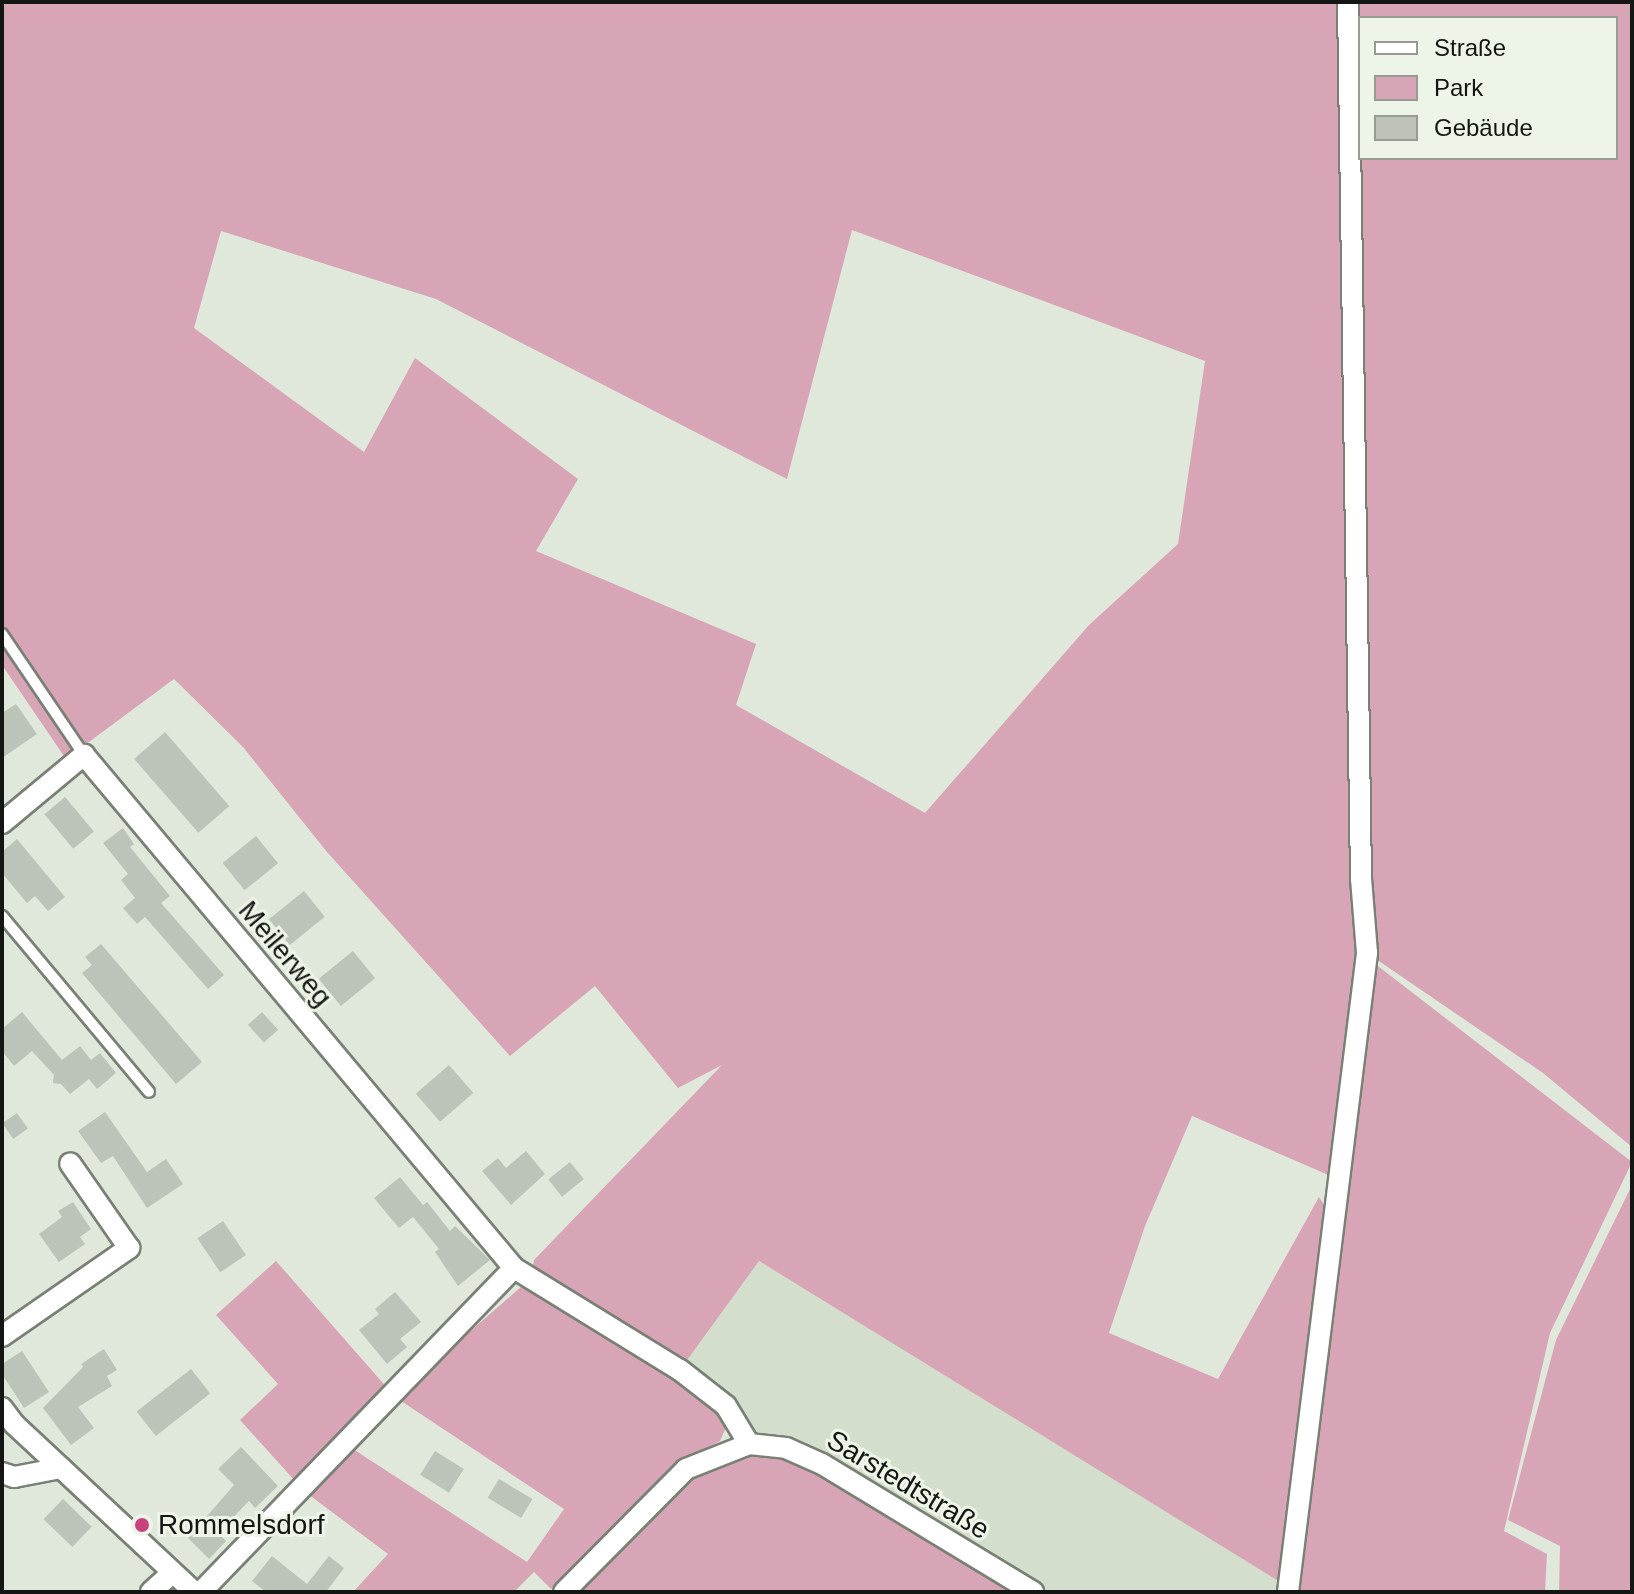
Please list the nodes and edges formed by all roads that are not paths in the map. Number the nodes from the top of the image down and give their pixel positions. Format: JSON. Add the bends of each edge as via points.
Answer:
{"nodes":[{"id":1,"x":1348,"y":2,"type":"edge"},
{"id":2,"x":2,"y":634,"type":"edge"},
{"id":3,"x":84,"y":755,"type":"junction"},
{"id":4,"x":2,"y":823,"type":"edge"},
{"id":5,"x":2,"y":916,"type":"edge"},
{"id":6,"x":149,"y":1092,"type":"dead end"},
{"id":7,"x":70,"y":1163,"type":"dead end"},
{"id":8,"x":514,"y":1268,"type":"junction"},
{"id":9,"x":2,"y":1336,"type":"edge"},
{"id":10,"x":2,"y":1408,"type":"edge"},
{"id":11,"x":749,"y":1444,"type":"junction"},
{"id":12,"x":61,"y":1468,"type":"junction"},
{"id":13,"x":2,"y":1473,"type":"edge"},
{"id":14,"x":172,"y":1573,"type":"junction"},
{"id":15,"x":151,"y":1592,"type":"edge"},
{"id":16,"x":194,"y":1592,"type":"edge"},
{"id":17,"x":201,"y":1592,"type":"edge"},
{"id":18,"x":564,"y":1592,"type":"edge"},
{"id":19,"x":1033,"y":1592,"type":"edge"},
{"id":20,"x":1288,"y":1592,"type":"edge"}],
"edges":[{"from":1,"to":20,"type":"street","via":[[1360,847],[1367,953]]},
{"from":2,"to":3,"type":"lane"},
{"from":3,"to":4,"type":"street"},
{"from":3,"to":8,"type":"street","name":"Meilerweg"},
{"from":5,"to":6,"type":"lane"},
{"from":7,"to":9,"type":"street","via":[[129,1248]]},
{"from":8,"to":11,"type":"street","name":"Meilerweg","via":[[680,1370],[726,1406]]},
{"from":8,"to":17,"type":"street"},
{"from":10,"to":12,"type":"street"},
{"from":11,"to":18,"type":"street","name":"Sarstedtstraße","via":[[686,1469]]},
{"from":11,"to":19,"type":"street","name":"Sarstedtstraße","via":[[786,1448],[822,1464]]},
{"from":12,"to":13,"type":"street","via":[[14,1477]]},
{"from":12,"to":14,"type":"street"},
{"from":14,"to":15,"type":"street"},
{"from":14,"to":16,"type":"street"}]}
